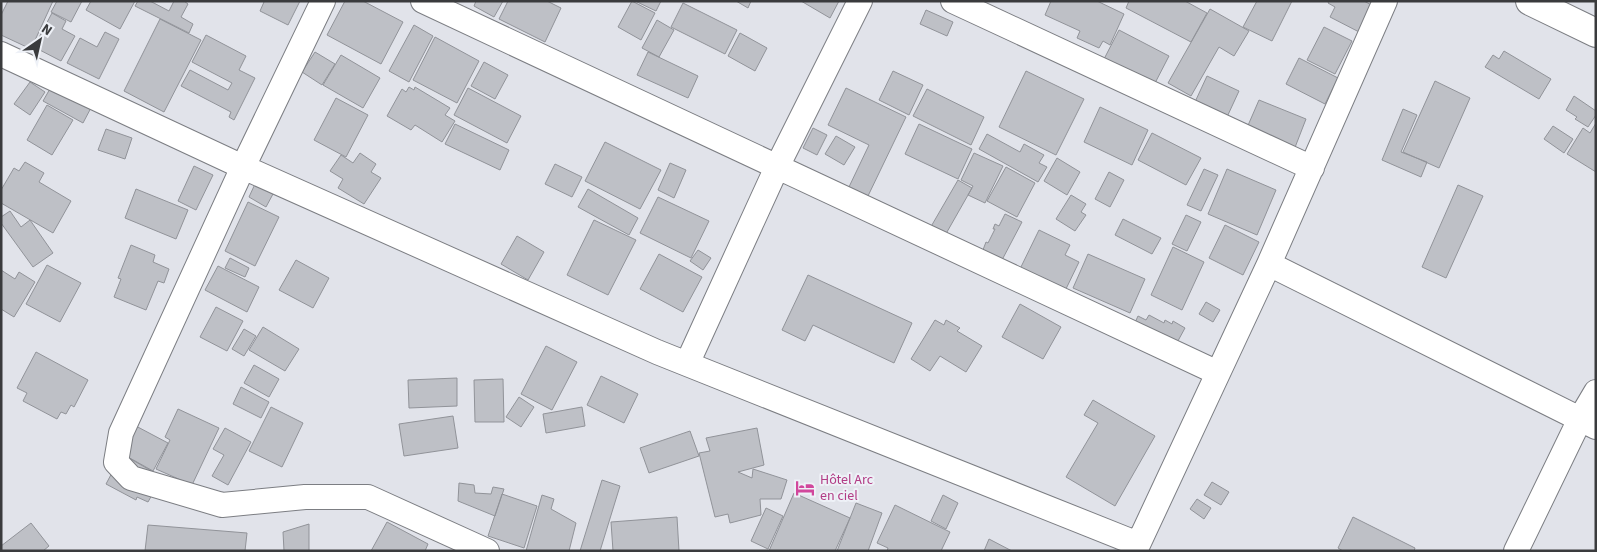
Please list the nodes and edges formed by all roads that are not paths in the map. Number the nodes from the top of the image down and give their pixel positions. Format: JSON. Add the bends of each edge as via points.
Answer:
{"nodes":[{"id":1,"x":323,"y":1,"type":"edge"},
{"id":2,"x":423,"y":1,"type":"edge"},
{"id":3,"x":860,"y":1,"type":"edge"},
{"id":4,"x":953,"y":1,"type":"edge"},
{"id":5,"x":1385,"y":1,"type":"edge"},
{"id":6,"x":1530,"y":1,"type":"edge"},
{"id":7,"x":1596,"y":33,"type":"edge"},
{"id":8,"x":1,"y":54,"type":"edge"},
{"id":9,"x":243,"y":167,"type":"junction"},
{"id":10,"x":777,"y":167,"type":"junction"},
{"id":11,"x":1312,"y":168,"type":"junction"},
{"id":12,"x":1269,"y":264,"type":"junction"},
{"id":13,"x":687,"y":364,"type":"junction"},
{"id":14,"x":1218,"y":373,"type":"junction"},
{"id":15,"x":1596,"y":392,"type":"edge"},
{"id":16,"x":1588,"y":423,"type":"edge"},
{"id":17,"x":1136,"y":547,"type":"edge"},
{"id":18,"x":487,"y":551,"type":"edge"},
{"id":19,"x":1516,"y":551,"type":"edge"}],
"edges":[{"from":1,"to":9,"type":"street"},
{"from":2,"to":10,"type":"street"},
{"from":3,"to":10,"type":"street"},
{"from":4,"to":11,"type":"street"},
{"from":5,"to":11,"type":"street"},
{"from":6,"to":7,"type":"main road"},
{"from":8,"to":9,"type":"street"},
{"from":9,"to":13,"type":"street"},
{"from":9,"to":18,"type":"street","via":[[121,433],[116,462],[131,478],[222,505],[305,497],[368,497]]},
{"from":10,"to":13,"type":"street"},
{"from":10,"to":14,"type":"street"},
{"from":11,"to":12,"type":"street"},
{"from":12,"to":14,"type":"street"},
{"from":12,"to":16,"type":"street"},
{"from":13,"to":17,"type":"street"},
{"from":14,"to":17,"type":"street"},
{"from":15,"to":16,"type":"street"},
{"from":16,"to":19,"type":"street"}]}
